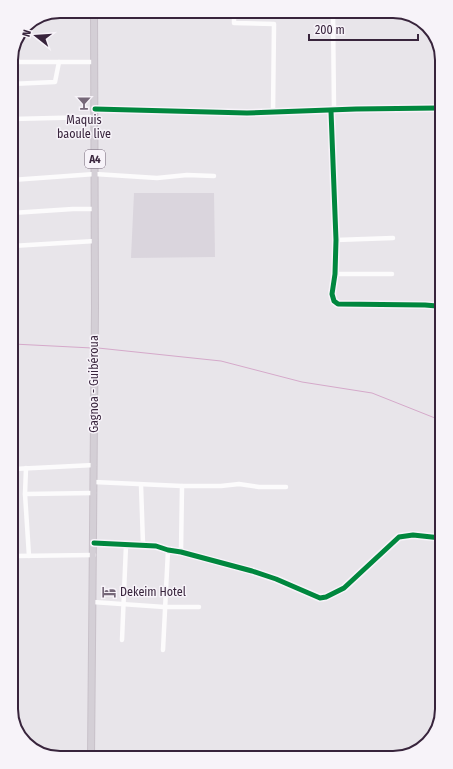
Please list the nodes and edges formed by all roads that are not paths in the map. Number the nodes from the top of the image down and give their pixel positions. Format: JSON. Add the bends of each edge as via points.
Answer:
{"nodes":[{"id":1,"x":94,"y":18,"type":"edge"},
{"id":2,"x":234,"y":18,"type":"edge"},
{"id":3,"x":333,"y":18,"type":"edge"},
{"id":4,"x":18,"y":62,"type":"edge"},
{"id":5,"x":60,"y":62,"type":"junction"},
{"id":6,"x":94,"y":62,"type":"junction"},
{"id":7,"x":18,"y":84,"type":"edge"},
{"id":8,"x":435,"y":108,"type":"edge"},
{"id":9,"x":95,"y":109,"type":"junction"},
{"id":10,"x":332,"y":111,"type":"junction"},
{"id":11,"x":272,"y":113,"type":"junction"},
{"id":12,"x":95,"y":117,"type":"junction"},
{"id":13,"x":18,"y":119,"type":"edge"},
{"id":14,"x":95,"y":174,"type":"junction"},
{"id":15,"x":214,"y":176,"type":"dead end"},
{"id":16,"x":18,"y":180,"type":"edge"},
{"id":17,"x":95,"y":209,"type":"junction"},
{"id":18,"x":18,"y":213,"type":"edge"},
{"id":19,"x":393,"y":238,"type":"dead end"},
{"id":20,"x":336,"y":240,"type":"junction"},
{"id":21,"x":95,"y":241,"type":"junction"},
{"id":22,"x":18,"y":246,"type":"edge"},
{"id":23,"x":335,"y":274,"type":"junction"},
{"id":24,"x":392,"y":274,"type":"dead end"},
{"id":25,"x":435,"y":306,"type":"edge"},
{"id":26,"x":94,"y":465,"type":"junction"},
{"id":27,"x":26,"y":468,"type":"junction"},
{"id":28,"x":18,"y":469,"type":"edge"},
{"id":29,"x":94,"y":482,"type":"junction"},
{"id":30,"x":141,"y":485,"type":"junction"},
{"id":31,"x":182,"y":486,"type":"junction"},
{"id":32,"x":286,"y":487,"type":"dead end"},
{"id":33,"x":94,"y":493,"type":"junction"},
{"id":34,"x":25,"y":494,"type":"junction"},
{"id":35,"x":435,"y":537,"type":"edge"},
{"id":36,"x":94,"y":543,"type":"junction"},
{"id":37,"x":143,"y":544,"type":"junction"},
{"id":38,"x":126,"y":545,"type":"junction"},
{"id":39,"x":168,"y":550,"type":"junction"},
{"id":40,"x":181,"y":552,"type":"junction"},
{"id":41,"x":94,"y":555,"type":"junction"},
{"id":42,"x":18,"y":556,"type":"edge"},
{"id":43,"x":29,"y":556,"type":"junction"},
{"id":44,"x":93,"y":602,"type":"junction"},
{"id":45,"x":124,"y":605,"type":"junction"},
{"id":46,"x":164,"y":607,"type":"junction"},
{"id":47,"x":200,"y":607,"type":"dead end"},
{"id":48,"x":122,"y":640,"type":"dead end"},
{"id":49,"x":163,"y":650,"type":"dead end"},
{"id":50,"x":91,"y":751,"type":"edge"}],
"edges":[{"from":1,"to":6,"type":"main road","name":"Gagnoa - Guibéroua","number":"A4"},
{"from":2,"to":11,"type":"street","via":[[234,23],[274,24]]},
{"from":3,"to":10,"type":"street"},
{"from":4,"to":5,"type":"street"},
{"from":5,"to":6,"type":"street"},
{"from":5,"to":7,"type":"street","via":[[55,82]]},
{"from":6,"to":9,"type":"main road","name":"Gagnoa - Guibéroua","number":"A4"},
{"from":8,"to":10,"type":"street"},
{"from":9,"to":11,"type":"street"},
{"from":9,"to":12,"type":"main road","name":"Gagnoa - Guibéroua","number":"A4"},
{"from":10,"to":11,"type":"street"},
{"from":10,"to":20,"type":"street"},
{"from":12,"to":13,"type":"street"},
{"from":12,"to":14,"type":"main road","name":"Gagnoa - Guibéroua","number":"A4"},
{"from":14,"to":15,"type":"street","via":[[157,178]]},
{"from":14,"to":16,"type":"street"},
{"from":14,"to":17,"type":"main road","name":"Gagnoa - Guibéroua","number":"A4"},
{"from":17,"to":18,"type":"street"},
{"from":17,"to":21,"type":"main road","name":"Gagnoa - Guibéroua","number":"A4"},
{"from":19,"to":20,"type":"street"},
{"from":20,"to":23,"type":"street"},
{"from":21,"to":22,"type":"street"},
{"from":21,"to":26,"type":"main road","name":"Gagnoa - Guibéroua","number":"A4"},
{"from":23,"to":24,"type":"street"},
{"from":23,"to":25,"type":"street","via":[[332,294],[338,304]]},
{"from":26,"to":27,"type":"street"},
{"from":26,"to":29,"type":"main road","name":"Gagnoa - Guibéroua","number":"A4"},
{"from":27,"to":28,"type":"street"},
{"from":27,"to":34,"type":"street"},
{"from":29,"to":30,"type":"street"},
{"from":29,"to":33,"type":"main road","name":"Gagnoa - Guibéroua","number":"A4"},
{"from":30,"to":31,"type":"street"},
{"from":30,"to":37,"type":"street"},
{"from":31,"to":32,"type":"street","via":[[238,484]]},
{"from":31,"to":40,"type":"street"},
{"from":33,"to":34,"type":"street"},
{"from":33,"to":36,"type":"main road","name":"Gagnoa - Guibéroua","number":"A4"},
{"from":34,"to":43,"type":"street"},
{"from":35,"to":40,"type":"street","via":[[412,535],[399,537],[344,588],[320,598],[276,579]]},
{"from":36,"to":38,"type":"street"},
{"from":36,"to":41,"type":"main road","name":"Gagnoa - Guibéroua","number":"A4"},
{"from":37,"to":38,"type":"street"},
{"from":37,"to":39,"type":"street"},
{"from":38,"to":45,"type":"street"},
{"from":39,"to":40,"type":"street"},
{"from":39,"to":46,"type":"street"},
{"from":41,"to":43,"type":"street"},
{"from":41,"to":44,"type":"main road","name":"Gagnoa - Guibéroua","number":"A4"},
{"from":42,"to":43,"type":"street"},
{"from":44,"to":45,"type":"street"},
{"from":44,"to":50,"type":"main road","name":"Gagnoa - Guibéroua","number":"A4"},
{"from":45,"to":46,"type":"street"},
{"from":45,"to":48,"type":"street"},
{"from":46,"to":47,"type":"street"},
{"from":46,"to":49,"type":"street"}]}
